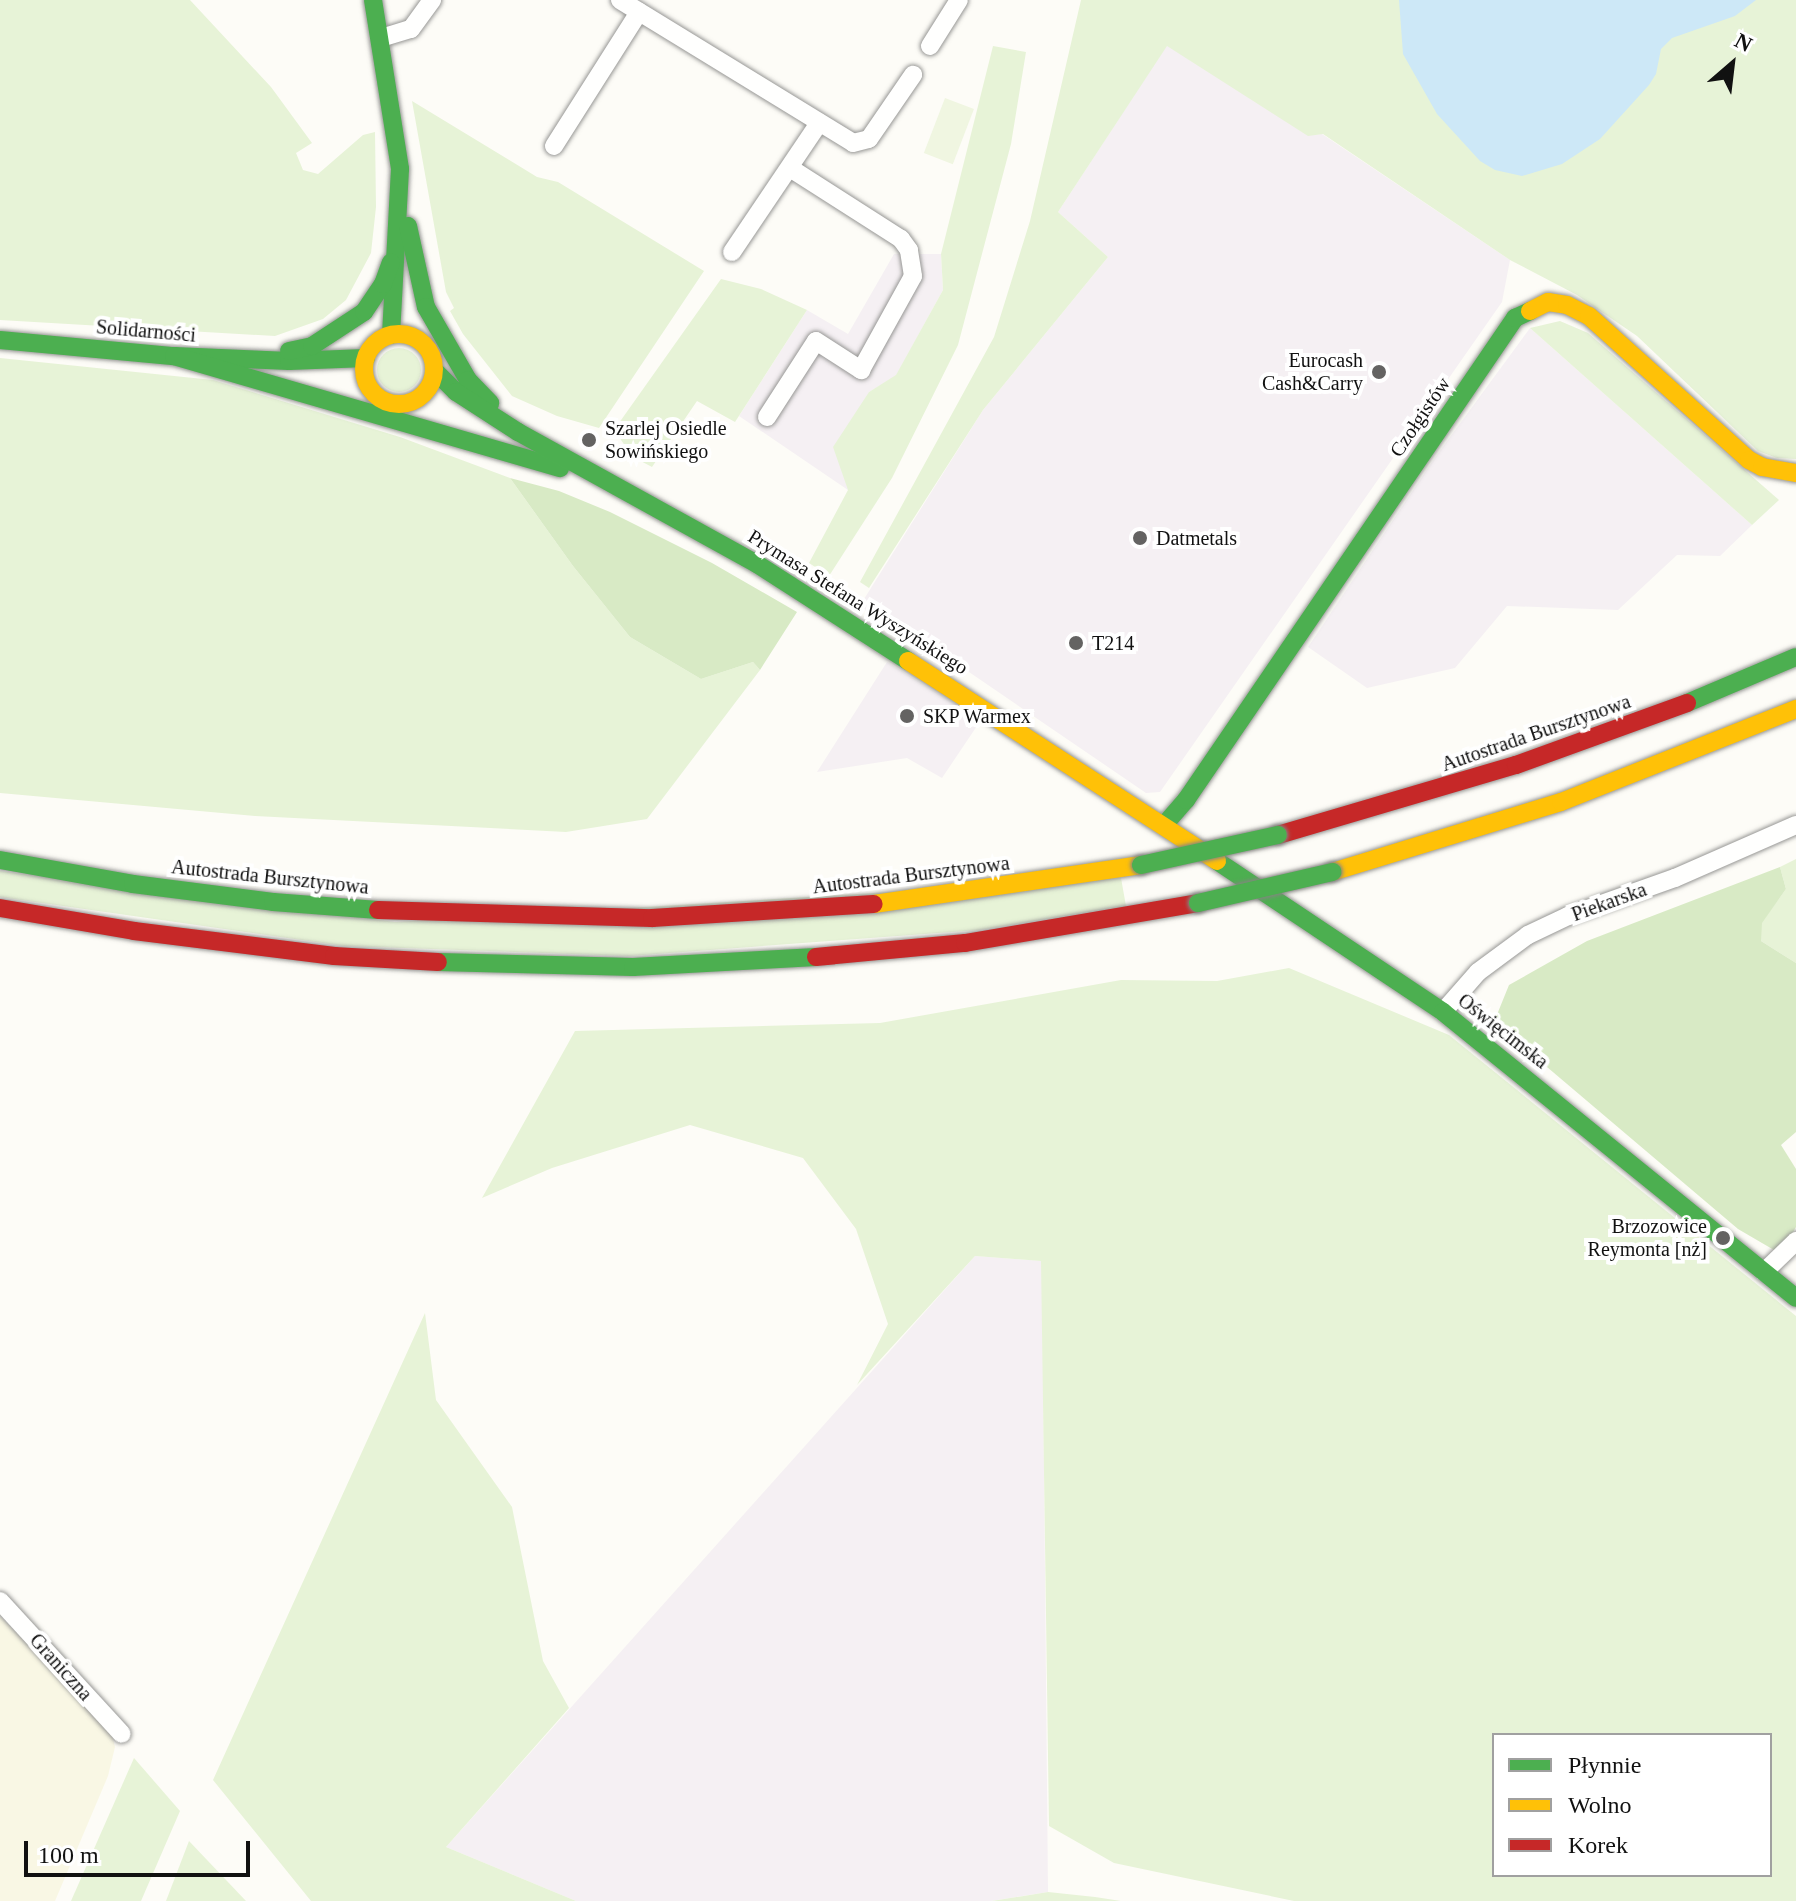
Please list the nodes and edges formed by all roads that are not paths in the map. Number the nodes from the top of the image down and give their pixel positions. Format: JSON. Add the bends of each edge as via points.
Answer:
{"nodes":[{"id":1,"x":373,"y":0,"type":"edge"},
{"id":2,"x":432,"y":0,"type":"edge"},
{"id":3,"x":620,"y":0,"type":"edge"},
{"id":4,"x":959,"y":0,"type":"edge"},
{"id":5,"x":639,"y":12,"type":"junction"},
{"id":6,"x":381,"y":38,"type":"junction"},
{"id":7,"x":930,"y":46,"type":"dead end"},
{"id":8,"x":913,"y":75,"type":"dead end"},
{"id":9,"x":819,"y":123,"type":"junction"},
{"id":10,"x":554,"y":146,"type":"dead end"},
{"id":11,"x":790,"y":168,"type":"junction"},
{"id":12,"x":400,"y":196,"type":"junction"},
{"id":13,"x":732,"y":252,"type":"dead end"},
{"id":14,"x":391,"y":335,"type":"junction"},
{"id":15,"x":412,"y":336,"type":"junction"},
{"id":16,"x":0,"y":340,"type":"edge"},
{"id":17,"x":174,"y":356,"type":"junction"},
{"id":18,"x":218,"y":358,"type":"junction"},
{"id":19,"x":366,"y":358,"type":"junction"},
{"id":20,"x":289,"y":361,"type":"junction"},
{"id":21,"x":434,"y":370,"type":"junction"},
{"id":22,"x":365,"y":378,"type":"junction"},
{"id":23,"x":422,"y":395,"type":"junction"},
{"id":24,"x":767,"y":417,"type":"dead end"},
{"id":25,"x":518,"y":432,"type":"junction"},
{"id":26,"x":1796,"y":473,"type":"edge"},
{"id":27,"x":615,"y":485,"type":"junction"},
{"id":28,"x":1796,"y":657,"type":"edge"},
{"id":29,"x":1796,"y":709,"type":"edge"},
{"id":30,"x":1165,"y":824,"type":"junction"},
{"id":31,"x":1796,"y":825,"type":"edge"},
{"id":32,"x":0,"y":860,"type":"edge"},
{"id":33,"x":0,"y":908,"type":"edge"},
{"id":34,"x":1443,"y":1012,"type":"junction"},
{"id":35,"x":1796,"y":1241,"type":"edge"},
{"id":36,"x":1764,"y":1272,"type":"junction"},
{"id":37,"x":1796,"y":1298,"type":"edge"},
{"id":38,"x":0,"y":1601,"type":"edge"},
{"id":39,"x":122,"y":1734,"type":"dead end"}],
"edges":[{"from":1,"to":6,"type":"main road"},
{"from":2,"to":6,"type":"street","via":[[411,29]]},
{"from":3,"to":5,"type":"street"},
{"from":4,"to":7,"type":"street"},
{"from":5,"to":9,"type":"street"},
{"from":5,"to":10,"type":"street"},
{"from":6,"to":12,"type":"main road"},
{"from":8,"to":9,"type":"street","via":[[862,143]]},
{"from":9,"to":11,"type":"street"},
{"from":11,"to":13,"type":"street"},
{"from":11,"to":24,"type":"street","via":[[901,239],[909,250],[913,276],[861,370],[816,341]]},
{"from":12,"to":14,"type":"main road"},
{"from":12,"to":15,"type":"main road"},
{"from":12,"to":18,"type":"main road","via":[[390,263],[364,312],[312,346]]},
{"from":12,"to":25,"type":"main road","via":[[426,307],[468,380]]},
{"from":14,"to":15,"type":"main road"},
{"from":14,"to":19,"type":"main road","via":[[378,341]]},
{"from":15,"to":21,"type":"main road","via":[[428,350]]},
{"from":16,"to":17,"type":"main road","name":"Solidarności"},
{"from":17,"to":18,"type":"main road","name":"Solidarności"},
{"from":17,"to":27,"type":"main road"},
{"from":18,"to":20,"type":"main road","name":"Solidarności"},
{"from":19,"to":20,"type":"main road","name":"Solidarności"},
{"from":19,"to":22,"type":"main road"},
{"from":20,"to":22,"type":"main road","name":"Solidarności"},
{"from":21,"to":23,"type":"main road"},
{"from":21,"to":25,"type":"main road","name":"Prymasa Stefana Wyszyńskiego","via":[[456,392]]},
{"from":22,"to":23,"type":"main road","via":[[378,397],[389,402]]},
{"from":23,"to":25,"type":"main road","name":"Prymasa Stefana Wyszyńskiego"},
{"from":25,"to":27,"type":"main road","name":"Prymasa Stefana Wyszyńskiego"},
{"from":26,"to":30,"type":"main road","name":"Czołgistów","via":[[1749,460],[1589,316],[1548,302],[1515,318]]},
{"from":27,"to":30,"type":"main road","name":"Prymasa Stefana Wyszyńskiego","via":[[757,564]]},
{"from":28,"to":32,"type":"main road","name":"Autostrada Bursztynowa","bridge":true,"via":[[1516,765],[1278,835],[1141,865],[862,905],[652,918],[371,910],[214,895]]},
{"from":29,"to":33,"type":"main road","bridge":true,"via":[[1561,802],[1332,872],[1198,903],[965,943],[785,960],[633,967],[493,965],[226,944]]},
{"from":30,"to":34,"type":"main road","name":"Oświęcimska"},
{"from":31,"to":34,"type":"street","name":"Piekarska","via":[[1528,935],[1478,972]]},
{"from":34,"to":36,"type":"main road","name":"Oświęcimska"},
{"from":35,"to":36,"type":"street"},
{"from":36,"to":37,"type":"main road","name":"Oświęcimska"},
{"from":38,"to":39,"type":"street","name":"Graniczna"}]}
